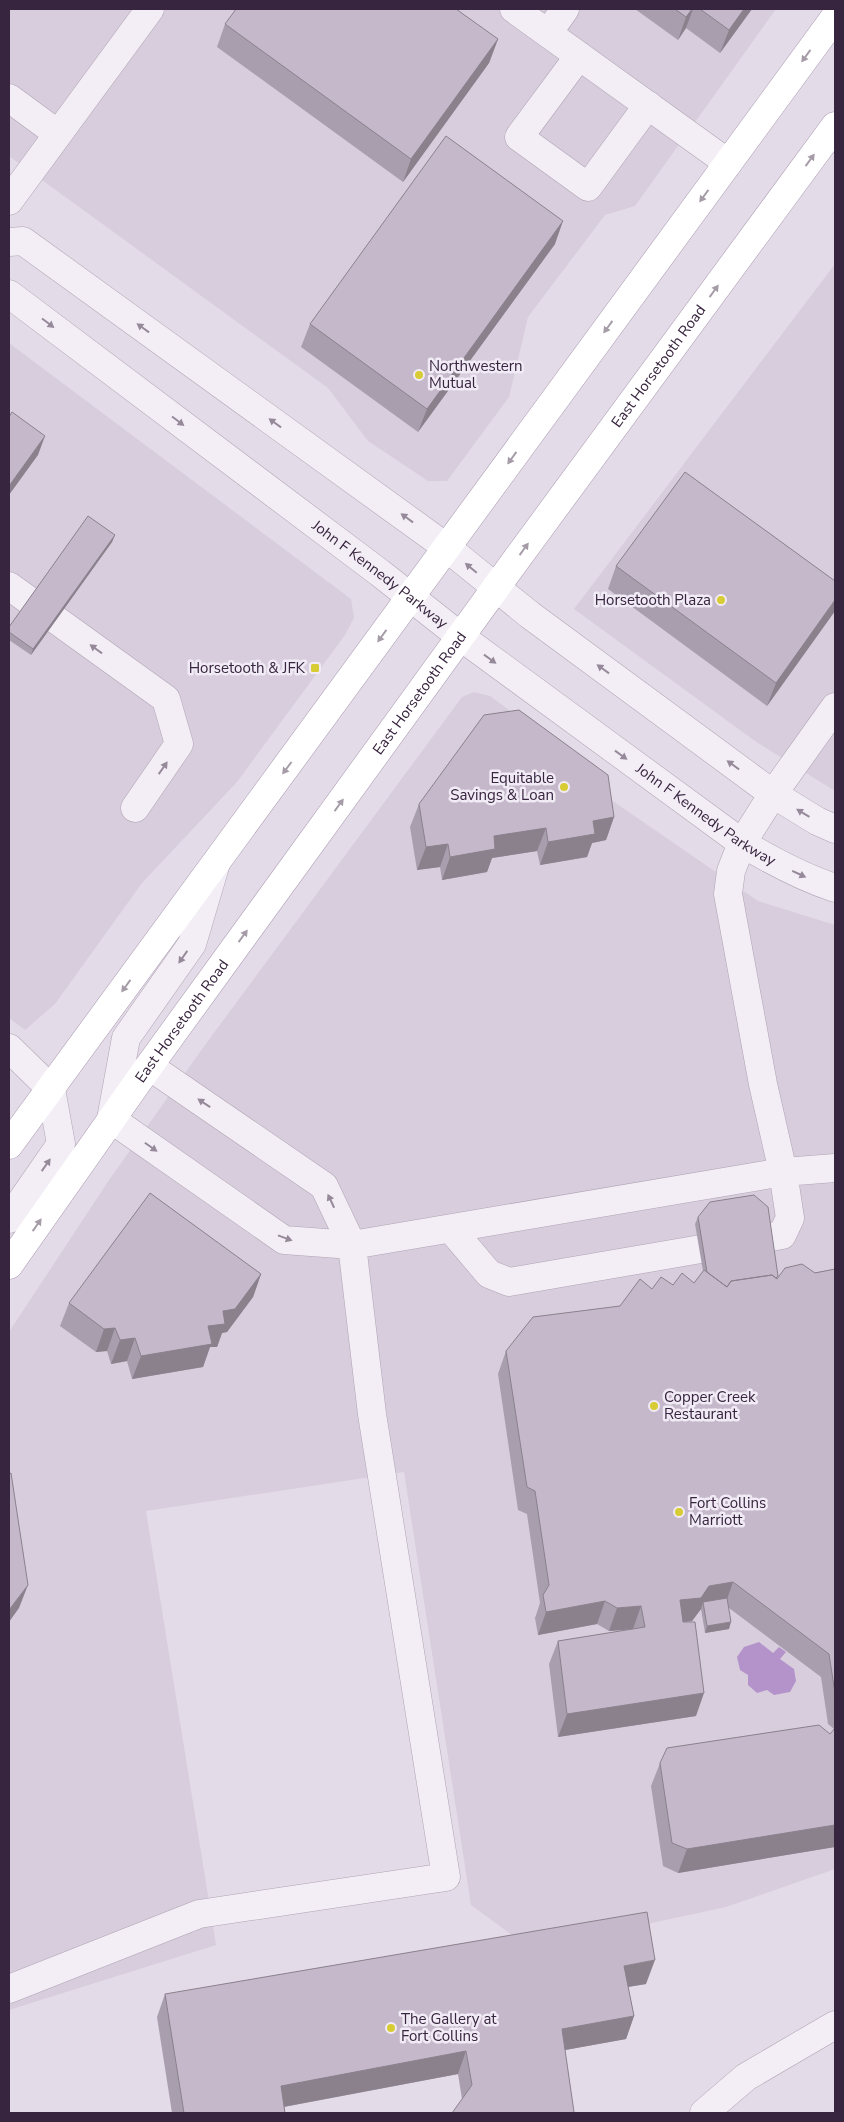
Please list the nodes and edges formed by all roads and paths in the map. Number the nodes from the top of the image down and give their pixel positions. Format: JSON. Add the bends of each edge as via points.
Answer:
{"nodes":[{"id":1,"x":150,"y":9,"type":"edge"},
{"id":2,"x":514,"y":9,"type":"edge"},
{"id":3,"x":565,"y":9,"type":"edge"},
{"id":4,"x":835,"y":16,"type":"edge"},
{"id":5,"x":548,"y":33,"type":"junction"},
{"id":6,"x":579,"y":56,"type":"junction"},
{"id":7,"x":9,"y":98,"type":"edge"},
{"id":8,"x":648,"y":105,"type":"junction"},
{"id":9,"x":835,"y":126,"type":"edge"},
{"id":10,"x":58,"y":134,"type":"junction"},
{"id":11,"x":728,"y":163,"type":"junction"},
{"id":12,"x":9,"y":201,"type":"edge"},
{"id":13,"x":9,"y":242,"type":"edge"},
{"id":14,"x":9,"y":294,"type":"edge"},
{"id":15,"x":446,"y":547,"type":"junction"},
{"id":16,"x":9,"y":586,"type":"edge"},
{"id":17,"x":496,"y":588,"type":"junction"},
{"id":18,"x":410,"y":596,"type":"junction"},
{"id":19,"x":461,"y":637,"type":"junction"},
{"id":20,"x":835,"y":708,"type":"edge"},
{"id":21,"x":773,"y":794,"type":"junction"},
{"id":22,"x":135,"y":808,"type":"dead end"},
{"id":23,"x":835,"y":829,"type":"edge"},
{"id":24,"x":742,"y":844,"type":"junction"},
{"id":25,"x":217,"y":862,"type":"junction"},
{"id":26,"x":835,"y":888,"type":"edge"},
{"id":27,"x":9,"y":1048,"type":"edge"},
{"id":28,"x":149,"y":1066,"type":"junction"},
{"id":29,"x":50,"y":1089,"type":"junction"},
{"id":30,"x":111,"y":1119,"type":"junction"},
{"id":31,"x":9,"y":1145,"type":"edge"},
{"id":32,"x":835,"y":1168,"type":"edge"},
{"id":33,"x":783,"y":1172,"type":"junction"},
{"id":34,"x":9,"y":1219,"type":"edge"},
{"id":35,"x":451,"y":1229,"type":"junction"},
{"id":36,"x":352,"y":1245,"type":"junction"},
{"id":37,"x":9,"y":1265,"type":"edge"},
{"id":38,"x":9,"y":1989,"type":"edge"},
{"id":39,"x":835,"y":2025,"type":"edge"},
{"id":40,"x":704,"y":2113,"type":"edge"}],
"edges":[{"from":1,"to":10,"type":"street"},
{"from":2,"to":5,"type":"street"},
{"from":3,"to":5,"type":"street"},
{"from":4,"to":11,"type":"main road","one_way":true},
{"from":5,"to":6,"type":"street"},
{"from":6,"to":8,"type":"street"},
{"from":6,"to":8,"type":"street","via":[[519,137],[588,187]]},
{"from":7,"to":10,"type":"street"},
{"from":8,"to":11,"type":"street"},
{"from":17,"to":9,"type":"main road","name":"East Horsetooth Road","one_way":true},
{"from":10,"to":12,"type":"street"},
{"from":11,"to":15,"type":"main road","one_way":true},
{"from":15,"to":13,"type":"street","one_way":true,"via":[[23,241]]},
{"from":14,"to":18,"type":"street","name":"John F Kennedy Parkway","one_way":true},
{"from":17,"to":15,"type":"street","one_way":true},
{"from":15,"to":18,"type":"main road"},
{"from":22,"to":16,"type":"street","one_way":true,"via":[[179,744],[166,699]]},
{"from":17,"to":19,"type":"main road","name":"East Horsetooth Road"},
{"from":21,"to":17,"type":"street","one_way":true},
{"from":18,"to":19,"type":"street","name":"John F Kennedy Parkway"},
{"from":18,"to":25,"type":"main road","one_way":true},
{"from":19,"to":24,"type":"street","name":"John F Kennedy Parkway","one_way":true},
{"from":28,"to":19,"type":"main road","name":"East Horsetooth Road","one_way":true},
{"from":20,"to":21,"type":"street"},
{"from":23,"to":21,"type":"street","one_way":true},
{"from":21,"to":24,"type":"street"},
{"from":24,"to":26,"type":"street","name":"John F Kennedy Parkway","one_way":true,"via":[[782,866]]},
{"from":24,"to":33,"type":"street","via":[[731,871],[728,894],[763,1084]]},
{"from":25,"to":29,"type":"main road","one_way":true},
{"from":25,"to":30,"type":"street","one_way":true,"via":[[192,944],[126,1038]]},
{"from":27,"to":29,"type":"street"},
{"from":28,"to":30,"type":"main road","name":"East Horsetooth Road"},
{"from":36,"to":28,"type":"street","one_way":true,"via":[[324,1186]]},
{"from":29,"to":31,"type":"main road"},
{"from":34,"to":29,"type":"street","one_way":true,"via":[[61,1144]]},
{"from":30,"to":36,"type":"street","one_way":true,"via":[[284,1240]]},
{"from":37,"to":30,"type":"main road","name":"East Horsetooth Road","one_way":true},
{"from":32,"to":33,"type":"street"},
{"from":33,"to":35,"type":"street"},
{"from":33,"to":35,"type":"street","via":[[790,1218],[782,1234],[519,1281],[509,1282],[489,1274]]},
{"from":35,"to":36,"type":"street"},
{"from":36,"to":38,"type":"street","via":[[372,1414],[446,1877],[199,1914]]},
{"from":39,"to":40,"type":"street","via":[[746,2077]]}]}
